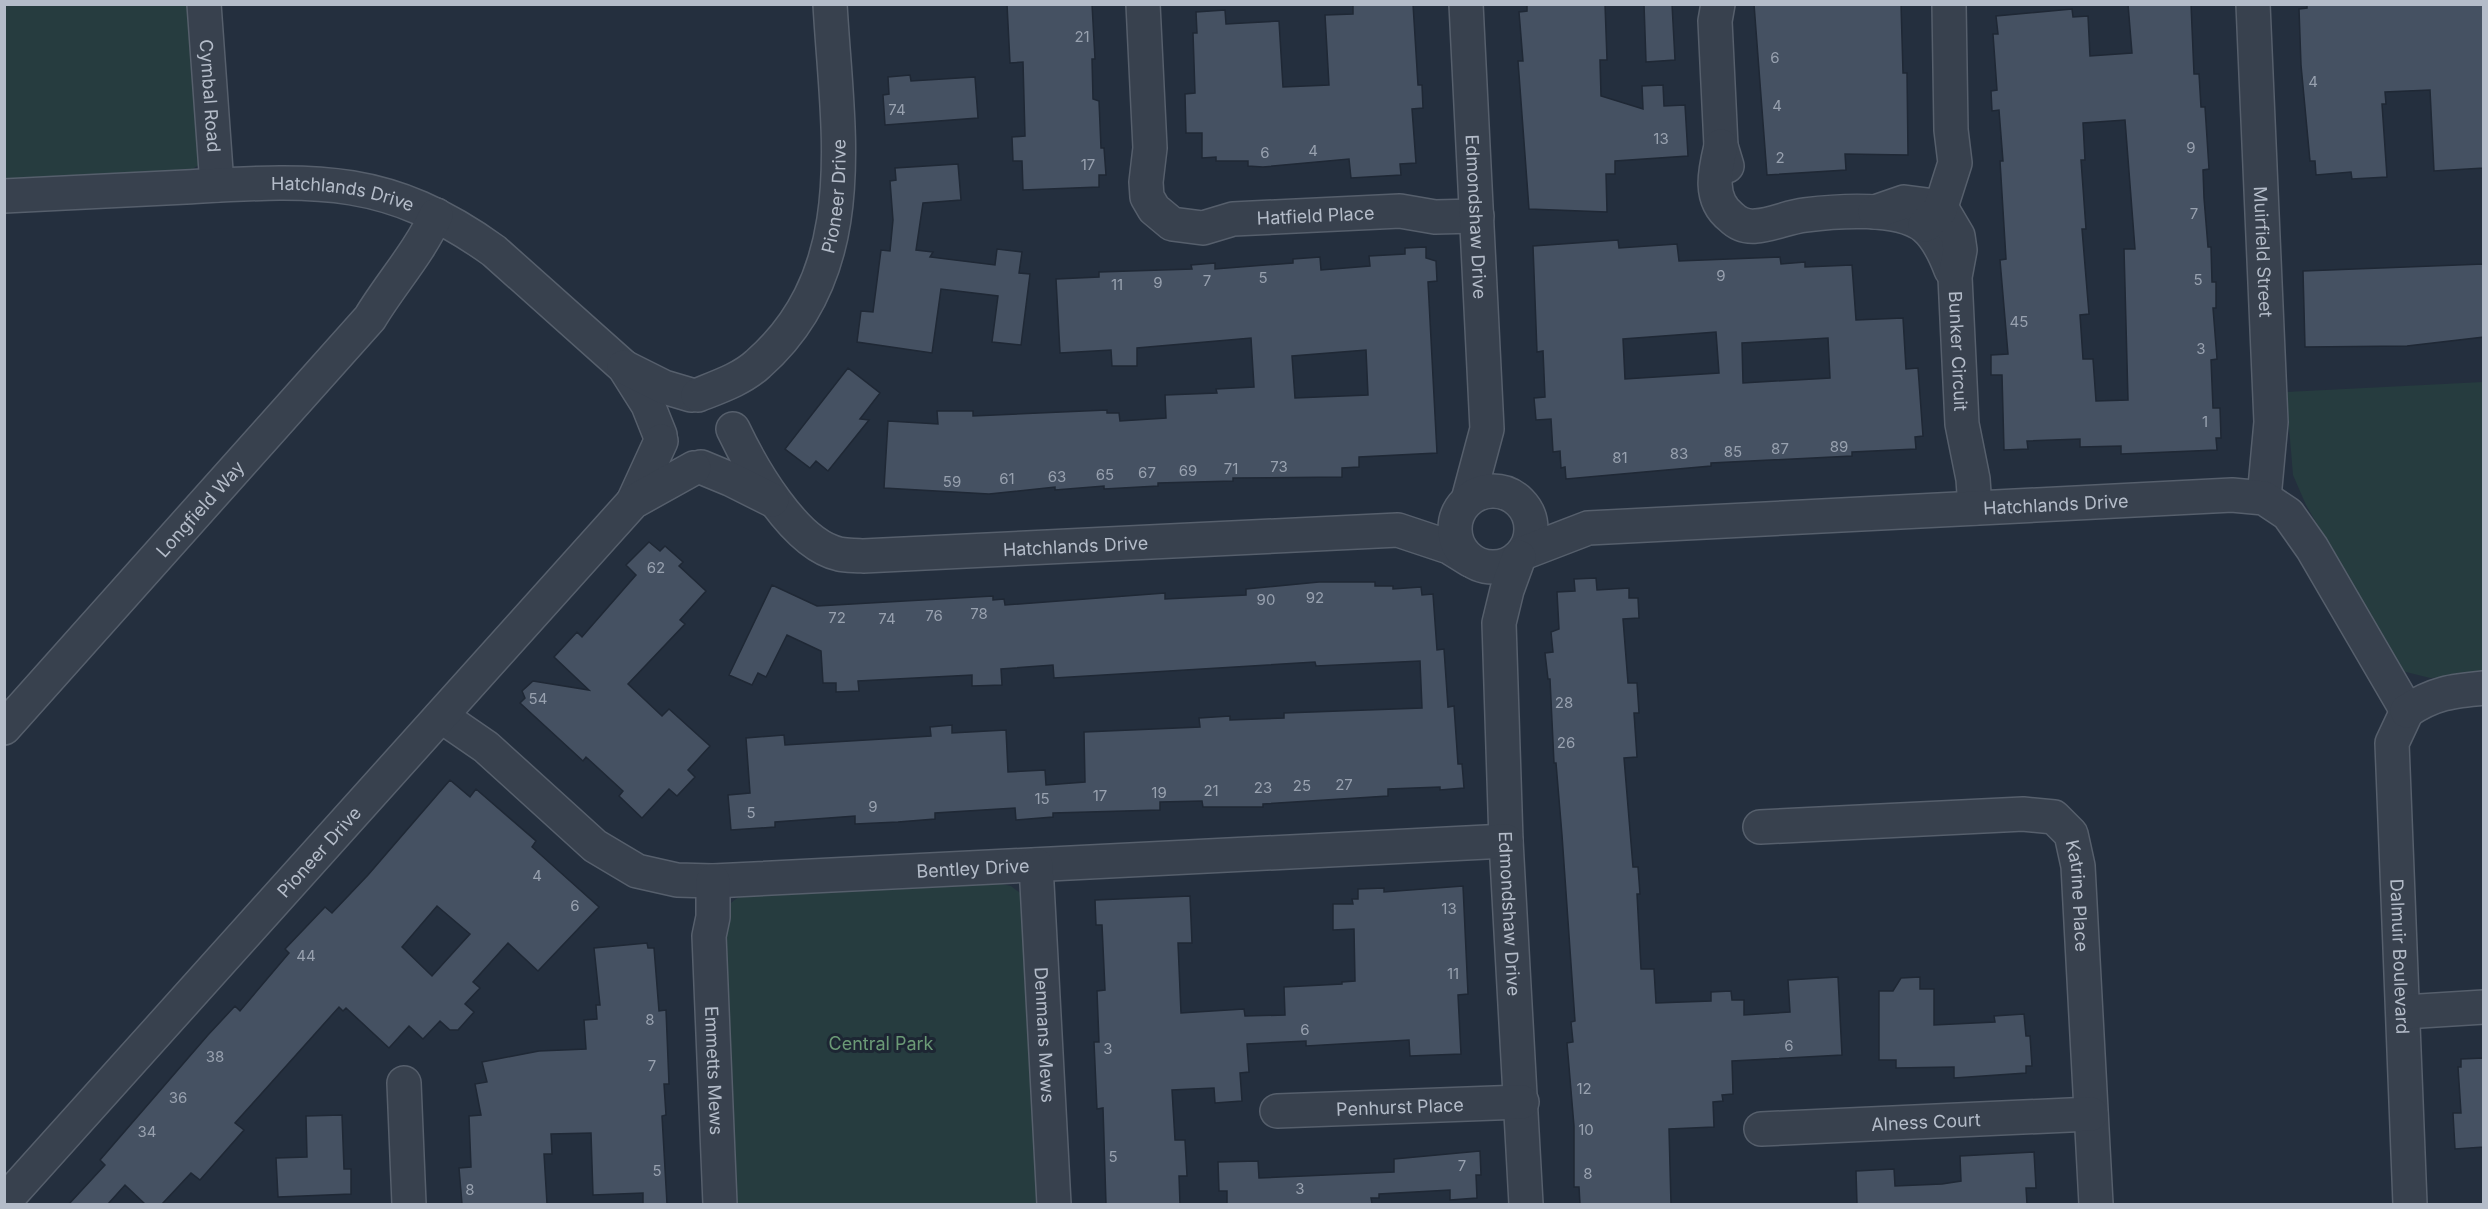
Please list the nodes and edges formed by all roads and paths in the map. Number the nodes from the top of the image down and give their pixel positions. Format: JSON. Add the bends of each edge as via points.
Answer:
{"nodes":[{"id":1,"x":204,"y":4,"type":"edge"},
{"id":2,"x":830,"y":4,"type":"edge"},
{"id":3,"x":1143,"y":4,"type":"edge"},
{"id":4,"x":1466,"y":4,"type":"edge"},
{"id":5,"x":2253,"y":4,"type":"edge"},
{"id":6,"x":1946,"y":8,"type":"edge"},
{"id":7,"x":1713,"y":10,"type":"edge"},
{"id":8,"x":217,"y":185,"type":"junction"},
{"id":9,"x":4,"y":196,"type":"edge"},
{"id":10,"x":1477,"y":206,"type":"junction"},
{"id":11,"x":427,"y":211,"type":"junction"},
{"id":12,"x":1931,"y":213,"type":"junction"},
{"id":13,"x":758,"y":365,"type":"junction"},
{"id":14,"x":624,"y":367,"type":"junction"},
{"id":15,"x":694,"y":395,"type":"junction"},
{"id":16,"x":732,"y":424,"type":"junction"},
{"id":17,"x":1487,"y":429,"type":"junction"},
{"id":18,"x":661,"y":438,"type":"junction"},
{"id":19,"x":698,"y":467,"type":"junction"},
{"id":20,"x":1513,"y":497,"type":"junction"},
{"id":21,"x":2264,"y":498,"type":"junction"},
{"id":22,"x":773,"y":501,"type":"junction"},
{"id":23,"x":633,"y":502,"type":"junction"},
{"id":24,"x":1466,"y":503,"type":"junction"},
{"id":25,"x":1966,"y":509,"type":"junction"},
{"id":26,"x":1588,"y":528,"type":"junction"},
{"id":27,"x":1398,"y":530,"type":"junction"},
{"id":28,"x":1521,"y":555,"type":"junction"},
{"id":29,"x":1472,"y":561,"type":"junction"},
{"id":30,"x":1499,"y":624,"type":"junction"},
{"id":31,"x":2484,"y":688,"type":"edge"},
{"id":32,"x":447,"y":710,"type":"junction"},
{"id":33,"x":2407,"y":711,"type":"junction"},
{"id":34,"x":4,"y":728,"type":"edge"},
{"id":35,"x":1760,"y":827,"type":"dead end"},
{"id":36,"x":1506,"y":841,"type":"junction"},
{"id":37,"x":1036,"y":865,"type":"junction"},
{"id":38,"x":705,"y":881,"type":"junction"},
{"id":39,"x":2484,"y":1007,"type":"edge"},
{"id":40,"x":2404,"y":1012,"type":"junction"},
{"id":41,"x":404,"y":1083,"type":"dead end"},
{"id":42,"x":1522,"y":1102,"type":"junction"},
{"id":43,"x":1277,"y":1111,"type":"dead end"},
{"id":44,"x":2091,"y":1114,"type":"junction"},
{"id":45,"x":1761,"y":1129,"type":"dead end"},
{"id":46,"x":4,"y":1202,"type":"edge"},
{"id":47,"x":408,"y":1204,"type":"edge"},
{"id":48,"x":720,"y":1204,"type":"edge"},
{"id":49,"x":1054,"y":1204,"type":"edge"},
{"id":50,"x":1526,"y":1204,"type":"edge"},
{"id":51,"x":2096,"y":1204,"type":"edge"},
{"id":52,"x":2410,"y":1204,"type":"edge"}],
"edges":[{"from":1,"to":8,"type":"street","name":"Cymbal Road"},
{"from":2,"to":13,"type":"street","name":"Pioneer Drive","via":[[838,162],[834,233],[815,289],[801,313]]},
{"from":3,"to":10,"type":"street","name":"Hatfield Place","via":[[1150,148],[1163,182],[1187,208],[1233,219],[1400,211],[1434,202]]},
{"from":4,"to":10,"type":"street","name":"Edmondshaw Drive"},
{"from":5,"to":21,"type":"street","name":"Muirfield Street","via":[[2271,422]]},
{"from":6,"to":12,"type":"street","via":[[1955,163]]},
{"from":7,"to":12,"type":"street","via":[[1721,146],[1736,190],[1745,201],[1760,208],[1804,215],[1875,212],[1906,218]]},
{"from":8,"to":9,"type":"street","name":"Hatchlands Drive"},
{"from":8,"to":11,"type":"street","name":"Hatchlands Drive","via":[[317,182],[382,194]]},
{"from":10,"to":17,"type":"street","name":"Edmondshaw Drive"},
{"from":11,"to":14,"type":"street","name":"Hatchlands Drive","via":[[494,251]]},
{"from":11,"to":34,"type":"street","name":"Longfield Way","via":[[414,256],[370,318]]},
{"from":12,"to":25,"type":"street","name":"Bunker Circuit","via":[[1958,236],[1960,250],[1954,277],[1962,424],[1973,479]]},
{"from":13,"to":15,"type":"street","name":"Pioneer Drive","via":[[729,382]]},
{"from":13,"to":16,"type":"street","name":"Pioneer Drive"},
{"from":14,"to":15,"type":"street","name":"Hatchlands Drive","via":[[664,387]]},
{"from":14,"to":18,"type":"street","name":"Hatchlands Drive","via":[[648,405]]},
{"from":15,"to":16,"type":"street","via":[[715,400]]},
{"from":15,"to":18,"type":"street","via":[[681,398],[664,413]]},
{"from":16,"to":19,"type":"street","via":[[732,440],[721,458]]},
{"from":16,"to":22,"type":"street","name":"Hatchlands Drive","via":[[746,458]]},
{"from":17,"to":20,"type":"street","name":"Edmondshaw Drive"},
{"from":17,"to":24,"type":"street","name":"Edmondshaw Drive"},
{"from":18,"to":19,"type":"street","via":[[677,462]]},
{"from":18,"to":23,"type":"street","name":"Pioneer Drive"},
{"from":19,"to":22,"type":"street","name":"Hatchlands Drive"},
{"from":19,"to":23,"type":"street","name":"Pioneer Drive"},
{"from":20,"to":24,"type":"street","via":[[1488,492]]},
{"from":20,"to":26,"type":"street","name":"Hatchlands Drive"},
{"from":20,"to":28,"type":"street","via":[[1530,519],[1531,530]]},
{"from":21,"to":25,"type":"street","name":"Hatchlands Drive","via":[[2232,495]]},
{"from":21,"to":33,"type":"street","name":"Hatchlands Drive","via":[[2288,514],[2312,548]]},
{"from":22,"to":27,"type":"street","name":"Hatchlands Drive","via":[[819,546],[838,554],[863,556]]},
{"from":23,"to":32,"type":"street","name":"Pioneer Drive"},
{"from":24,"to":27,"type":"street","name":"Hatchlands Drive"},
{"from":24,"to":29,"type":"street","via":[[1455,528],[1456,540]]},
{"from":25,"to":26,"type":"street","name":"Hatchlands Drive"},
{"from":26,"to":28,"type":"street","name":"Hatchlands Drive"},
{"from":27,"to":29,"type":"street","name":"Hatchlands Drive","via":[[1449,547]]},
{"from":28,"to":29,"type":"street","via":[[1497,567]]},
{"from":28,"to":30,"type":"street","name":"Edmondshaw Drive"},
{"from":29,"to":30,"type":"street","name":"Edmondshaw Drive"},
{"from":30,"to":36,"type":"street","name":"Edmondshaw Drive"},
{"from":31,"to":33,"type":"street","via":[[2428,697]]},
{"from":32,"to":38,"type":"street","name":"Bentley Drive","via":[[595,846],[637,871]]},
{"from":32,"to":46,"type":"street","name":"Pioneer Drive"},
{"from":33,"to":40,"type":"street","name":"Dalmuir Boulevard","via":[[2392,742]]},
{"from":35,"to":44,"type":"street","name":"Katrine Place","via":[[2023,814],[2054,817],[2071,834],[2078,866]]},
{"from":36,"to":37,"type":"street","name":"Bentley Drive"},
{"from":36,"to":42,"type":"street","name":"Edmondshaw Drive"},
{"from":37,"to":38,"type":"street","name":"Bentley Drive"},
{"from":37,"to":49,"type":"street","name":"Denmans Mews"},
{"from":38,"to":48,"type":"street","name":"Emmetts Mews","via":[[703,918],[709,936]]},
{"from":39,"to":40,"type":"street"},
{"from":40,"to":52,"type":"street","name":"Dalmuir Boulevard"},
{"from":41,"to":47,"type":"street"},
{"from":42,"to":43,"type":"street","name":"Penhurst Place"},
{"from":42,"to":50,"type":"street","name":"Edmondshaw Drive"},
{"from":44,"to":45,"type":"street","name":"Alness Court"},
{"from":44,"to":51,"type":"street","name":"Katrine Place"}]}
